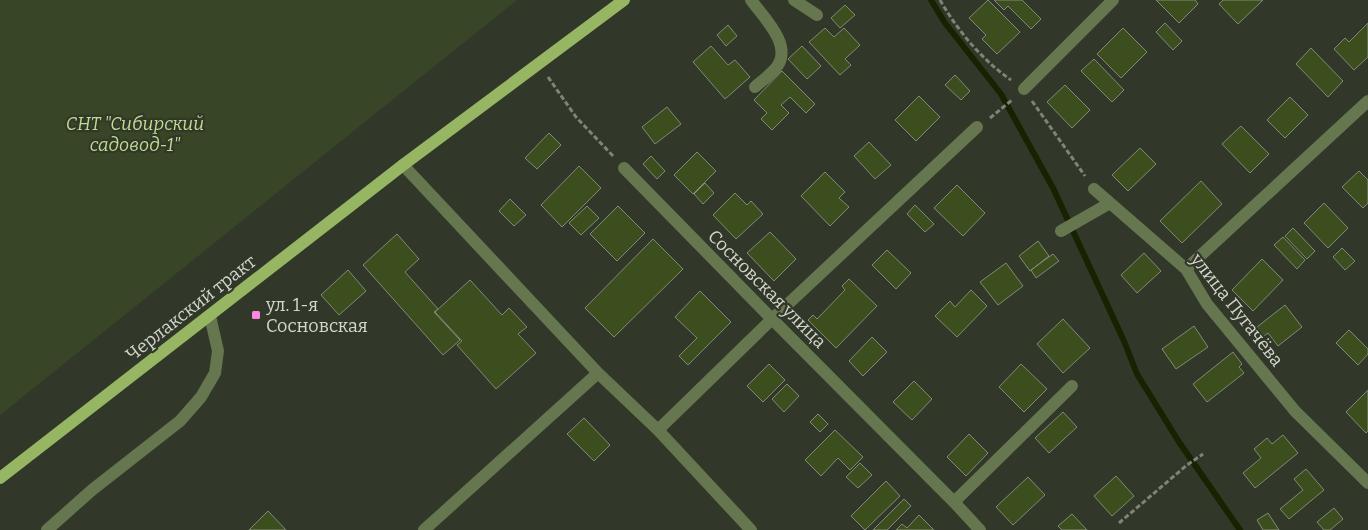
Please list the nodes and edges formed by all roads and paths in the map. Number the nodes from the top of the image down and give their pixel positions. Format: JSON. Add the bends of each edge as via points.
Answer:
{"nodes":[{"id":1,"x":624,"y":0,"type":"edge"},
{"id":2,"x":751,"y":0,"type":"edge"},
{"id":3,"x":794,"y":0,"type":"edge"},
{"id":4,"x":940,"y":0,"type":"edge"},
{"id":5,"x":1113,"y":0,"type":"edge"},
{"id":6,"x":817,"y":15,"type":"dead end"},
{"id":7,"x":540,"y":64,"type":"junction"},
{"id":8,"x":755,"y":87,"type":"dead end"},
{"id":9,"x":1021,"y":92,"type":"junction"},
{"id":10,"x":1368,"y":101,"type":"edge"},
{"id":11,"x":996,"y":113,"type":"dead end"},
{"id":12,"x":977,"y":127,"type":"dead end"},
{"id":13,"x":404,"y":165,"type":"junction"},
{"id":14,"x":624,"y":168,"type":"joint"},
{"id":15,"x":1094,"y":189,"type":"joint"},
{"id":16,"x":1110,"y":203,"type":"junction"},
{"id":17,"x":1063,"y":230,"type":"dead end"},
{"id":18,"x":1186,"y":269,"type":"junction"},
{"id":19,"x":210,"y":316,"type":"junction"},
{"id":20,"x":772,"y":320,"type":"junction"},
{"id":21,"x":598,"y":373,"type":"junction"},
{"id":22,"x":1072,"y":386,"type":"dead end"},
{"id":23,"x":658,"y":430,"type":"junction"},
{"id":24,"x":1201,"y":456,"type":"dead end"},
{"id":25,"x":0,"y":478,"type":"edge"},
{"id":26,"x":1368,"y":483,"type":"edge"},
{"id":27,"x":954,"y":502,"type":"junction"},
{"id":28,"x":1119,"y":523,"type":"dead end"},
{"id":29,"x":48,"y":530,"type":"edge"},
{"id":30,"x":424,"y":530,"type":"edge"},
{"id":31,"x":751,"y":530,"type":"edge"},
{"id":32,"x":980,"y":530,"type":"edge"}],
"edges":[{"from":1,"to":7,"type":"main road","name":"Черлакский тракт"},
{"from":2,"to":8,"type":"street","via":[[782,49],[776,68]]},
{"from":3,"to":6,"type":"street"},
{"from":4,"to":9,"type":"path","via":[[954,24]]},
{"from":5,"to":9,"type":"street"},
{"from":7,"to":13,"type":"main road","name":"Черлакский тракт"},
{"from":7,"to":14,"type":"path","via":[[576,117]]},
{"from":9,"to":11,"type":"path"},
{"from":9,"to":15,"type":"path"},
{"from":10,"to":18,"type":"street"},
{"from":12,"to":20,"type":"street"},
{"from":13,"to":19,"type":"main road","name":"Черлакский тракт"},
{"from":13,"to":21,"type":"street"},
{"from":14,"to":20,"type":"street","name":"Сосновская улица"},
{"from":15,"to":16,"type":"street","name":"улица Пугачёва"},
{"from":16,"to":17,"type":"street"},
{"from":16,"to":18,"type":"street","name":"улица Пугачёва"},
{"from":18,"to":26,"type":"street","name":"улица Пугачёва","via":[[1207,304],[1295,411]]},
{"from":19,"to":25,"type":"main road","name":"Черлакский тракт"},
{"from":19,"to":29,"type":"street","via":[[218,351],[215,373],[201,397],[180,421],[92,490]]},
{"from":20,"to":23,"type":"street"},
{"from":20,"to":27,"type":"street","name":"Сосновская улица"},
{"from":21,"to":23,"type":"street"},
{"from":21,"to":30,"type":"street"},
{"from":22,"to":27,"type":"street"},
{"from":23,"to":31,"type":"street"},
{"from":24,"to":28,"type":"path"},
{"from":27,"to":32,"type":"street","name":"Сосновская улица"}]}
